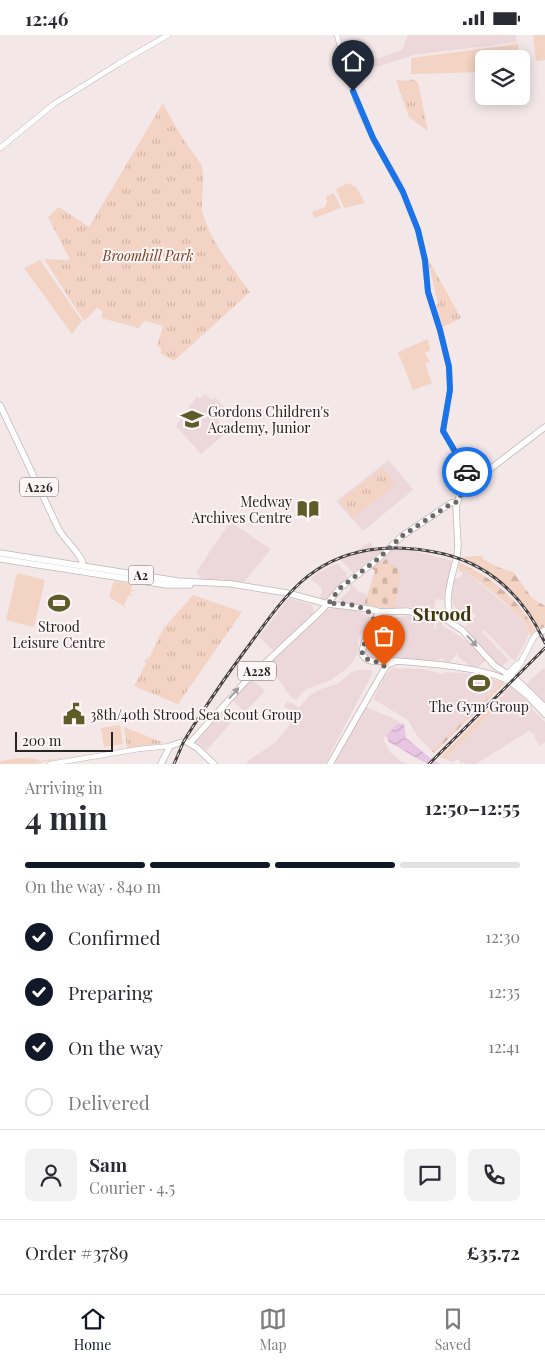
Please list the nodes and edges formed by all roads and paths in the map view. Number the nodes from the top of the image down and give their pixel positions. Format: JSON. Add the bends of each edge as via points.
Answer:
{"nodes":[{"id":1,"x":168,"y":35,"type":"edge"},
{"id":2,"x":337,"y":35,"type":"edge"},
{"id":3,"x":0,"y":148,"type":"edge"},
{"id":4,"x":0,"y":405,"type":"edge"},
{"id":5,"x":545,"y":427,"type":"edge"},
{"id":6,"x":473,"y":482,"type":"junction"},
{"id":7,"x":457,"y":502,"type":"junction"},
{"id":8,"x":0,"y":556,"type":"edge"},
{"id":9,"x":21,"y":556,"type":"junction"},
{"id":10,"x":55,"y":567,"type":"junction"},
{"id":11,"x":83,"y":568,"type":"junction"},
{"id":12,"x":99,"y":571,"type":"junction"},
{"id":13,"x":123,"y":572,"type":"junction"},
{"id":14,"x":150,"y":582,"type":"junction"},
{"id":15,"x":198,"y":583,"type":"junction"},
{"id":16,"x":312,"y":600,"type":"junction"},
{"id":17,"x":328,"y":604,"type":"junction"},
{"id":18,"x":368,"y":610,"type":"junction"},
{"id":19,"x":380,"y":612,"type":"junction"},
{"id":20,"x":449,"y":614,"type":"junction"},
{"id":21,"x":316,"y":616,"type":"junction"},
{"id":22,"x":443,"y":619,"type":"junction"},
{"id":23,"x":374,"y":621,"type":"junction"},
{"id":24,"x":454,"y":623,"type":"junction"},
{"id":25,"x":542,"y":633,"type":"tunnel mouth"},
{"id":26,"x":489,"y":660,"type":"junction"},
{"id":27,"x":376,"y":661,"type":"junction"},
{"id":28,"x":403,"y":663,"type":"junction"},
{"id":29,"x":472,"y":670,"type":"junction"},
{"id":30,"x":382,"y":673,"type":"junction"},
{"id":31,"x":510,"y":678,"type":"junction"},
{"id":32,"x":545,"y":707,"type":"edge"},
{"id":33,"x":545,"y":714,"type":"edge"},
{"id":34,"x":186,"y":743,"type":"junction"},
{"id":35,"x":170,"y":746,"type":"junction"},
{"id":36,"x":50,"y":764,"type":"edge"},
{"id":37,"x":161,"y":764,"type":"edge"},
{"id":38,"x":214,"y":764,"type":"edge"},
{"id":39,"x":330,"y":764,"type":"edge"}],
"edges":[{"from":1,"to":3,"type":"main road","via":[[54,104]]},
{"from":2,"to":6,"type":"street","via":[[358,106],[401,188],[417,228],[428,292],[449,367],[450,390],[443,431]]},
{"from":4,"to":11,"type":"main road","number":"A226","via":[[59,530],[82,559]]},
{"from":5,"to":6,"type":"main road","number":"A228"},
{"from":6,"to":7,"type":"main road","number":"A228"},
{"from":7,"to":17,"type":"main road","number":"A228","via":[[402,536],[340,588]]},
{"from":7,"to":20,"type":"main road","via":[[458,545],[449,589]]},
{"from":8,"to":9,"type":"main road","number":"A2"},
{"from":8,"to":10,"type":"main road","number":"A2"},
{"from":9,"to":10,"type":"main road","via":[[22,559]]},
{"from":9,"to":11,"type":"main road","number":"A2"},
{"from":10,"to":11,"type":"main road","number":"A2"},
{"from":11,"to":12,"type":"main road","number":"A2"},
{"from":12,"to":13,"type":"main road","number":"A2"},
{"from":12,"to":14,"type":"main road","number":"A2"},
{"from":13,"to":14,"type":"main road"},
{"from":13,"to":15,"type":"main road","number":"A2"},
{"from":14,"to":15,"type":"main road","number":"A2","via":[[175,586]]},
{"from":15,"to":16,"type":"main road","number":"A2","via":[[243,585]]},
{"from":16,"to":17,"type":"main road","number":"A2"},
{"from":16,"to":21,"type":"main road"},
{"from":17,"to":18,"type":"main road","number":"A2"},
{"from":17,"to":21,"type":"main road","number":"A228"},
{"from":18,"to":19,"type":"main road","number":"A2"},
{"from":18,"to":23,"type":"main road"},
{"from":19,"to":22,"type":"main road","number":"A2","via":[[407,611]]},
{"from":19,"to":23,"type":"main road"},
{"from":20,"to":22,"type":"main road"},
{"from":20,"to":24,"type":"main road"},
{"from":34,"to":21,"type":"main road","number":"A228","one_way":true},
{"from":22,"to":24,"type":"main road","number":"A2"},
{"from":23,"to":27,"type":"main road","via":[[362,653],[366,659]]},
{"from":24,"to":26,"type":"main road","number":"A2","one_way":true},
{"from":25,"to":31,"type":"main road","via":[[533,640]]},
{"from":26,"to":29,"type":"main road","via":[[486,669]]},
{"from":26,"to":31,"type":"main road","number":"A2"},
{"from":27,"to":28,"type":"main road","number":"A2"},
{"from":27,"to":30,"type":"main road","via":[[384,666]]},
{"from":28,"to":29,"type":"main road","number":"A2"},
{"from":28,"to":30,"type":"main road","via":[[389,664]]},
{"from":29,"to":31,"type":"main road","number":"A2"},
{"from":30,"to":39,"type":"main road"},
{"from":31,"to":32,"type":"main road","number":"A2"},
{"from":31,"to":33,"type":"main road","number":"A2"},
{"from":34,"to":35,"type":"main road","number":"A228"},
{"from":34,"to":38,"type":"main road"},
{"from":35,"to":36,"type":"street"},
{"from":35,"to":37,"type":"main road"}]}
